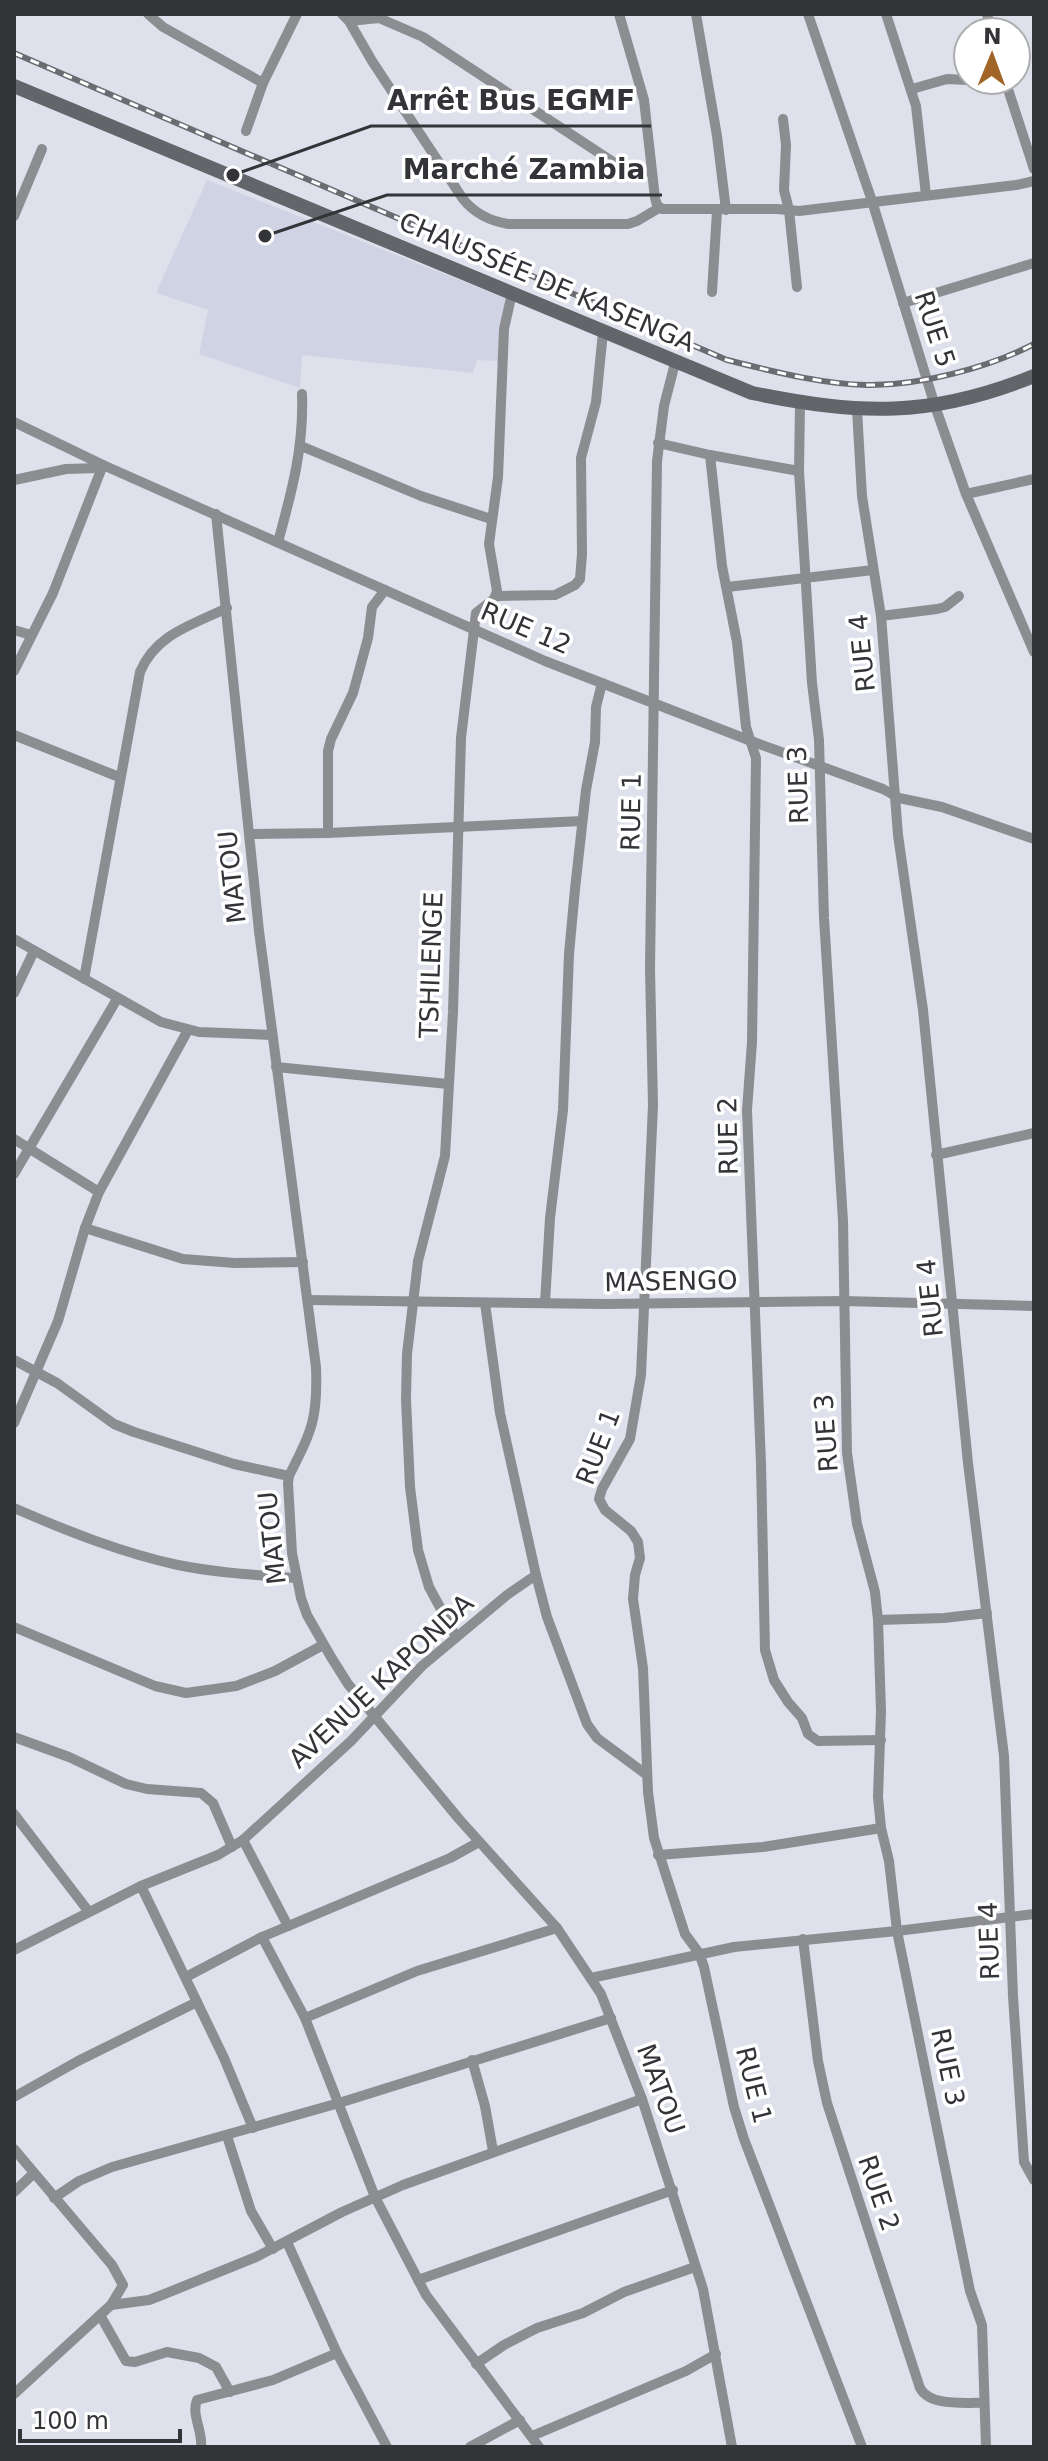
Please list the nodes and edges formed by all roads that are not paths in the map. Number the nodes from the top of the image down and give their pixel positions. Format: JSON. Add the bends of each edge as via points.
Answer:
{"nodes":[{"id":1,"x":148,"y":14,"type":"edge"},
{"id":2,"x":297,"y":14,"type":"edge"},
{"id":3,"x":619,"y":14,"type":"edge"},
{"id":4,"x":696,"y":14,"type":"edge"},
{"id":5,"x":808,"y":14,"type":"edge"},
{"id":6,"x":886,"y":14,"type":"edge"},
{"id":7,"x":345,"y":18,"type":"edge"},
{"id":8,"x":952,"y":79,"type":"edge"},
{"id":9,"x":263,"y":83,"type":"junction"},
{"id":10,"x":14,"y":86,"type":"edge"},
{"id":11,"x":912,"y":89,"type":"junction"},
{"id":12,"x":1010,"y":96,"type":"edge"},
{"id":13,"x":783,"y":119,"type":"dead end"},
{"id":14,"x":246,"y":131,"type":"dead end"},
{"id":15,"x":42,"y":149,"type":"dead end"},
{"id":16,"x":1034,"y":169,"type":"edge"},
{"id":17,"x":652,"y":172,"type":"junction"},
{"id":18,"x":1034,"y":181,"type":"edge"},
{"id":19,"x":926,"y":195,"type":"junction"},
{"id":20,"x":872,"y":201,"type":"junction"},
{"id":21,"x":659,"y":208,"type":"junction"},
{"id":22,"x":789,"y":210,"type":"junction"},
{"id":23,"x":721,"y":211,"type":"junction"},
{"id":24,"x":14,"y":216,"type":"edge"},
{"id":25,"x":1034,"y":263,"type":"edge"},
{"id":26,"x":797,"y":287,"type":"dead end"},
{"id":27,"x":712,"y":292,"type":"dead end"},
{"id":28,"x":512,"y":293,"type":"junction"},
{"id":29,"x":903,"y":303,"type":"junction"},
{"id":30,"x":603,"y":332,"type":"junction"},
{"id":31,"x":675,"y":363,"type":"junction"},
{"id":32,"x":1034,"y":376,"type":"edge"},
{"id":33,"x":302,"y":394,"type":"dead end"},
{"id":34,"x":800,"y":403,"type":"junction"},
{"id":35,"x":935,"y":406,"type":"junction"},
{"id":36,"x":857,"y":410,"type":"junction"},
{"id":37,"x":14,"y":422,"type":"edge"},
{"id":38,"x":658,"y":443,"type":"junction"},
{"id":39,"x":301,"y":446,"type":"junction"},
{"id":40,"x":710,"y":455,"type":"junction"},
{"id":41,"x":101,"y":466,"type":"junction"},
{"id":42,"x":799,"y":471,"type":"junction"},
{"id":43,"x":1034,"y":479,"type":"edge"},
{"id":44,"x":14,"y":480,"type":"edge"},
{"id":45,"x":966,"y":494,"type":"junction"},
{"id":46,"x":216,"y":514,"type":"junction"},
{"id":47,"x":491,"y":519,"type":"junction"},
{"id":48,"x":278,"y":542,"type":"junction"},
{"id":49,"x":873,"y":570,"type":"junction"},
{"id":50,"x":807,"y":577,"type":"junction"},
{"id":51,"x":727,"y":587,"type":"junction"},
{"id":52,"x":385,"y":590,"type":"junction"},
{"id":53,"x":496,"y":596,"type":"junction"},
{"id":54,"x":959,"y":596,"type":"dead end"},
{"id":55,"x":227,"y":608,"type":"junction"},
{"id":56,"x":881,"y":616,"type":"junction"},
{"id":57,"x":14,"y":630,"type":"edge"},
{"id":58,"x":473,"y":630,"type":"junction"},
{"id":59,"x":31,"y":635,"type":"junction"},
{"id":60,"x":1034,"y":652,"type":"edge"},
{"id":61,"x":14,"y":671,"type":"edge"},
{"id":62,"x":602,"y":683,"type":"junction"},
{"id":63,"x":655,"y":704,"type":"junction"},
{"id":64,"x":14,"y":735,"type":"edge"},
{"id":65,"x":751,"y":741,"type":"junction"},
{"id":66,"x":820,"y":766,"type":"junction"},
{"id":67,"x":119,"y":777,"type":"junction"},
{"id":68,"x":897,"y":796,"type":"junction"},
{"id":69,"x":582,"y":821,"type":"junction"},
{"id":70,"x":456,"y":826,"type":"junction"},
{"id":71,"x":328,"y":833,"type":"junction"},
{"id":72,"x":249,"y":834,"type":"junction"},
{"id":73,"x":1034,"y":839,"type":"edge"},
{"id":74,"x":14,"y":939,"type":"edge"},
{"id":75,"x":34,"y":951,"type":"junction"},
{"id":76,"x":84,"y":979,"type":"junction"},
{"id":77,"x":14,"y":993,"type":"edge"},
{"id":78,"x":117,"y":999,"type":"junction"},
{"id":79,"x":188,"y":1030,"type":"junction"},
{"id":80,"x":272,"y":1035,"type":"junction"},
{"id":81,"x":276,"y":1067,"type":"junction"},
{"id":82,"x":448,"y":1084,"type":"junction"},
{"id":83,"x":1034,"y":1133,"type":"edge"},
{"id":84,"x":14,"y":1139,"type":"edge"},
{"id":85,"x":30,"y":1149,"type":"junction"},
{"id":86,"x":936,"y":1155,"type":"junction"},
{"id":87,"x":14,"y":1174,"type":"edge"},
{"id":88,"x":99,"y":1192,"type":"junction"},
{"id":89,"x":85,"y":1228,"type":"junction"},
{"id":90,"x":303,"y":1262,"type":"junction"},
{"id":91,"x":308,"y":1300,"type":"junction"},
{"id":92,"x":413,"y":1301,"type":"junction"},
{"id":93,"x":756,"y":1301,"type":"junction"},
{"id":94,"x":843,"y":1301,"type":"junction"},
{"id":95,"x":485,"y":1303,"type":"junction"},
{"id":96,"x":545,"y":1303,"type":"junction"},
{"id":97,"x":954,"y":1303,"type":"junction"},
{"id":98,"x":643,"y":1304,"type":"junction"},
{"id":99,"x":1034,"y":1306,"type":"edge"},
{"id":100,"x":14,"y":1360,"type":"edge"},
{"id":101,"x":37,"y":1371,"type":"junction"},
{"id":102,"x":14,"y":1423,"type":"edge"},
{"id":103,"x":289,"y":1476,"type":"junction"},
{"id":104,"x":14,"y":1508,"type":"edge"},
{"id":105,"x":536,"y":1575,"type":"junction"},
{"id":106,"x":296,"y":1578,"type":"junction"},
{"id":107,"x":987,"y":1613,"type":"junction"},
{"id":108,"x":878,"y":1620,"type":"junction"},
{"id":109,"x":14,"y":1627,"type":"edge"},
{"id":110,"x":456,"y":1637,"type":"junction"},
{"id":111,"x":323,"y":1645,"type":"junction"},
{"id":112,"x":375,"y":1714,"type":"junction"},
{"id":113,"x":14,"y":1737,"type":"edge"},
{"id":114,"x":881,"y":1740,"type":"junction"},
{"id":115,"x":647,"y":1775,"type":"junction"},
{"id":116,"x":14,"y":1814,"type":"edge"},
{"id":117,"x":881,"y":1828,"type":"junction"},
{"id":118,"x":243,"y":1840,"type":"junction"},
{"id":119,"x":479,"y":1842,"type":"junction"},
{"id":120,"x":232,"y":1847,"type":"junction"},
{"id":121,"x":658,"y":1855,"type":"junction"},
{"id":122,"x":141,"y":1886,"type":"junction"},
{"id":123,"x":89,"y":1912,"type":"junction"},
{"id":124,"x":1034,"y":1914,"type":"edge"},
{"id":125,"x":1010,"y":1918,"type":"junction"},
{"id":126,"x":288,"y":1926,"type":"junction"},
{"id":127,"x":557,"y":1928,"type":"junction"},
{"id":128,"x":897,"y":1931,"type":"junction"},
{"id":129,"x":262,"y":1937,"type":"junction"},
{"id":130,"x":803,"y":1939,"type":"junction"},
{"id":131,"x":14,"y":1950,"type":"edge"},
{"id":132,"x":699,"y":1953,"type":"junction"},
{"id":133,"x":186,"y":1977,"type":"junction"},
{"id":134,"x":591,"y":1978,"type":"junction"},
{"id":135,"x":197,"y":2002,"type":"junction"},
{"id":136,"x":305,"y":2018,"type":"junction"},
{"id":137,"x":611,"y":2018,"type":"junction"},
{"id":138,"x":472,"y":2060,"type":"junction"},
{"id":139,"x":15,"y":2098,"type":"edge"},
{"id":140,"x":642,"y":2099,"type":"junction"},
{"id":141,"x":339,"y":2103,"type":"junction"},
{"id":142,"x":253,"y":2128,"type":"junction"},
{"id":143,"x":227,"y":2136,"type":"junction"},
{"id":144,"x":14,"y":2149,"type":"edge"},
{"id":145,"x":493,"y":2151,"type":"junction"},
{"id":146,"x":33,"y":2174,"type":"junction"},
{"id":147,"x":1034,"y":2180,"type":"edge"},
{"id":148,"x":673,"y":2190,"type":"junction"},
{"id":149,"x":14,"y":2192,"type":"edge"},
{"id":150,"x":375,"y":2197,"type":"junction"},
{"id":151,"x":54,"y":2198,"type":"junction"},
{"id":152,"x":287,"y":2242,"type":"junction"},
{"id":153,"x":273,"y":2249,"type":"junction"},
{"id":154,"x":695,"y":2267,"type":"junction"},
{"id":155,"x":418,"y":2280,"type":"junction"},
{"id":156,"x":111,"y":2305,"type":"junction"},
{"id":157,"x":100,"y":2315,"type":"junction"},
{"id":158,"x":337,"y":2353,"type":"junction"},
{"id":159,"x":716,"y":2354,"type":"junction"},
{"id":160,"x":476,"y":2364,"type":"junction"},
{"id":161,"x":230,"y":2392,"type":"junction"},
{"id":162,"x":14,"y":2394,"type":"edge"},
{"id":163,"x":984,"y":2403,"type":"junction"},
{"id":164,"x":520,"y":2420,"type":"junction"},
{"id":165,"x":532,"y":2436,"type":"junction"},
{"id":166,"x":201,"y":2447,"type":"edge"},
{"id":167,"x":387,"y":2447,"type":"edge"},
{"id":168,"x":470,"y":2447,"type":"edge"},
{"id":169,"x":539,"y":2447,"type":"edge"},
{"id":170,"x":732,"y":2447,"type":"edge"},
{"id":171,"x":862,"y":2447,"type":"edge"},
{"id":172,"x":986,"y":2447,"type":"edge"}],
"edges":[{"from":1,"to":9,"type":"street"},
{"from":2,"to":9,"type":"street"},
{"from":3,"to":17,"type":"street","via":[[642,90]]},
{"from":4,"to":23,"type":"street","via":[[717,136]]},
{"from":5,"to":20,"type":"street","name":"RUE 5"},
{"from":6,"to":11,"type":"street"},
{"from":7,"to":17,"type":"street","via":[[385,19],[423,37],[613,162]]},
{"from":7,"to":21,"type":"street","via":[[463,199],[479,214],[508,224],[615,225],[637,221]]},
{"from":8,"to":11,"type":"street"},
{"from":9,"to":14,"type":"street"},
{"from":10,"to":28,"type":"main road","name":"CHAUSSÉE DE KASENGA"},
{"from":11,"to":19,"type":"street"},
{"from":12,"to":16,"type":"street"},
{"from":13,"to":22,"type":"street"},
{"from":15,"to":24,"type":"street"},
{"from":17,"to":21,"type":"street"},
{"from":18,"to":19,"type":"street"},
{"from":19,"to":20,"type":"street"},
{"from":20,"to":22,"type":"street"},
{"from":20,"to":29,"type":"street","name":"RUE 5"},
{"from":21,"to":23,"type":"street"},
{"from":22,"to":23,"type":"street"},
{"from":22,"to":26,"type":"street"},
{"from":23,"to":27,"type":"street"},
{"from":25,"to":29,"type":"street"},
{"from":28,"to":30,"type":"main road","name":"CHAUSSÉE DE KASENGA"},
{"from":28,"to":47,"type":"street","via":[[504,329],[499,464]]},
{"from":29,"to":35,"type":"street","name":"RUE 5"},
{"from":30,"to":31,"type":"main road","name":"CHAUSSÉE DE KASENGA"},
{"from":30,"to":53,"type":"street","via":[[596,402],[581,458],[580,579],[555,595]]},
{"from":31,"to":34,"type":"main road","name":"CHAUSSÉE DE KASENGA","via":[[752,393]]},
{"from":31,"to":38,"type":"street","name":"RUE 1"},
{"from":32,"to":35,"type":"main road","name":"CHAUSSÉE DE KASENGA"},
{"from":33,"to":39,"type":"street"},
{"from":34,"to":36,"type":"main road","name":"CHAUSSÉE DE KASENGA"},
{"from":34,"to":42,"type":"street","name":"RUE 3"},
{"from":35,"to":36,"type":"main road","name":"CHAUSSÉE DE KASENGA"},
{"from":35,"to":45,"type":"street","name":"RUE 5"},
{"from":36,"to":49,"type":"street","name":"RUE 4"},
{"from":37,"to":41,"type":"street","name":"RUE 12"},
{"from":38,"to":40,"type":"street"},
{"from":38,"to":63,"type":"street","name":"RUE 1"},
{"from":39,"to":47,"type":"street"},
{"from":39,"to":48,"type":"street"},
{"from":40,"to":42,"type":"street"},
{"from":40,"to":51,"type":"street","name":"RUE 2"},
{"from":41,"to":44,"type":"street"},
{"from":41,"to":46,"type":"street","name":"RUE 12"},
{"from":41,"to":59,"type":"street","via":[[53,593]]},
{"from":42,"to":50,"type":"street","name":"RUE 3"},
{"from":43,"to":45,"type":"street"},
{"from":45,"to":60,"type":"street","name":"RUE 5"},
{"from":46,"to":48,"type":"street","name":"RUE 12"},
{"from":46,"to":55,"type":"street","name":"MATOU"},
{"from":47,"to":53,"type":"street","via":[[489,553]]},
{"from":48,"to":52,"type":"street","name":"RUE 12"},
{"from":49,"to":50,"type":"street"},
{"from":49,"to":56,"type":"street","name":"RUE 4"},
{"from":50,"to":51,"type":"street"},
{"from":50,"to":66,"type":"street","name":"RUE 3"},
{"from":51,"to":65,"type":"street","name":"RUE 2"},
{"from":52,"to":58,"type":"street","name":"RUE 12"},
{"from":52,"to":71,"type":"street","via":[[372,607],[353,693],[328,751]]},
{"from":53,"to":58,"type":"street","name":"TSHILENGE","via":[[476,613]]},
{"from":54,"to":56,"type":"street","via":[[945,607]]},
{"from":55,"to":67,"type":"street","via":[[162,640],[146,659]]},
{"from":55,"to":72,"type":"street","name":"MATOU"},
{"from":56,"to":68,"type":"street","name":"RUE 4"},
{"from":57,"to":59,"type":"street"},
{"from":58,"to":62,"type":"street","name":"RUE 12"},
{"from":58,"to":70,"type":"street","name":"TSHILENGE"},
{"from":59,"to":61,"type":"street"},
{"from":62,"to":63,"type":"street","name":"RUE 12"},
{"from":62,"to":69,"type":"street"},
{"from":63,"to":65,"type":"street","name":"RUE 12"},
{"from":63,"to":98,"type":"street","name":"RUE 1","via":[[653,1105]]},
{"from":64,"to":67,"type":"street"},
{"from":65,"to":66,"type":"street","name":"RUE 12"},
{"from":65,"to":93,"type":"street","name":"RUE 2","via":[[756,758],[747,1110]]},
{"from":66,"to":68,"type":"street","name":"RUE 12"},
{"from":66,"to":94,"type":"street","name":"RUE 3"},
{"from":67,"to":76,"type":"street"},
{"from":68,"to":73,"type":"street","name":"RUE 12"},
{"from":68,"to":86,"type":"street","name":"RUE 4"},
{"from":69,"to":70,"type":"street"},
{"from":69,"to":96,"type":"street"},
{"from":70,"to":71,"type":"street"},
{"from":70,"to":82,"type":"street","name":"TSHILENGE"},
{"from":71,"to":72,"type":"street"},
{"from":72,"to":80,"type":"street","name":"MATOU"},
{"from":74,"to":75,"type":"street"},
{"from":75,"to":76,"type":"street"},
{"from":75,"to":77,"type":"street"},
{"from":76,"to":78,"type":"street"},
{"from":78,"to":79,"type":"street"},
{"from":78,"to":85,"type":"street"},
{"from":79,"to":80,"type":"street"},
{"from":79,"to":88,"type":"street"},
{"from":80,"to":81,"type":"street","name":"MATOU"},
{"from":81,"to":82,"type":"street"},
{"from":81,"to":90,"type":"street","name":"MATOU"},
{"from":82,"to":92,"type":"street","name":"TSHILENGE","via":[[442,1175],[426,1225]]},
{"from":83,"to":86,"type":"street"},
{"from":84,"to":85,"type":"street"},
{"from":85,"to":87,"type":"street"},
{"from":85,"to":88,"type":"street"},
{"from":86,"to":97,"type":"street","name":"RUE 4"},
{"from":88,"to":89,"type":"street"},
{"from":89,"to":90,"type":"street","via":[[183,1259]]},
{"from":89,"to":101,"type":"street"},
{"from":90,"to":91,"type":"street","name":"MATOU"},
{"from":91,"to":92,"type":"street","name":"MASENGO"},
{"from":91,"to":103,"type":"street","name":"MATOU","via":[[316,1413]]},
{"from":92,"to":95,"type":"street","name":"MASENGO"},
{"from":92,"to":110,"type":"street","name":"TSHILENGE","via":[[406,1399],[413,1525],[429,1587]]},
{"from":93,"to":94,"type":"street","name":"MASENGO"},
{"from":93,"to":98,"type":"street","name":"MASENGO"},
{"from":93,"to":114,"type":"street","name":"RUE 2","via":[[765,1650],[774,1680],[808,1734],[818,1741]]},
{"from":94,"to":97,"type":"street","name":"MASENGO"},
{"from":94,"to":108,"type":"street","name":"RUE 3","via":[[847,1453]]},
{"from":95,"to":96,"type":"street","name":"MASENGO"},
{"from":95,"to":105,"type":"street","via":[[500,1413]]},
{"from":96,"to":98,"type":"street","name":"MASENGO"},
{"from":97,"to":99,"type":"street","name":"MASENGO"},
{"from":97,"to":107,"type":"street","name":"RUE 4"},
{"from":98,"to":115,"type":"street","name":"RUE 1","via":[[633,1427],[599,1496],[605,1510],[635,1535],[639,1550],[633,1599],[643,1668]]},
{"from":100,"to":101,"type":"street"},
{"from":101,"to":102,"type":"street"},
{"from":101,"to":103,"type":"street","via":[[114,1424],[234,1464]]},
{"from":103,"to":106,"type":"street","name":"MATOU"},
{"from":104,"to":106,"type":"street","via":[[150,1558]]},
{"from":105,"to":110,"type":"street","name":"AVENUE KAPONDA"},
{"from":105,"to":115,"type":"street","via":[[587,1724],[597,1738]]},
{"from":106,"to":111,"type":"street","name":"MATOU"},
{"from":107,"to":108,"type":"street"},
{"from":107,"to":125,"type":"street","name":"RUE 4","via":[[1004,1756]]},
{"from":108,"to":114,"type":"street","name":"RUE 3"},
{"from":109,"to":111,"type":"street","via":[[155,1686],[186,1693],[249,1681]]},
{"from":110,"to":112,"type":"street","name":"AVENUE KAPONDA"},
{"from":111,"to":112,"type":"street","name":"MATOU"},
{"from":112,"to":118,"type":"street","name":"AVENUE KAPONDA"},
{"from":112,"to":119,"type":"street","name":"MATOU"},
{"from":113,"to":120,"type":"street","via":[[126,1784],[201,1793],[213,1803]]},
{"from":114,"to":117,"type":"street","name":"RUE 3"},
{"from":115,"to":121,"type":"street","name":"RUE 1"},
{"from":116,"to":123,"type":"street"},
{"from":117,"to":121,"type":"street","via":[[763,1847]]},
{"from":117,"to":128,"type":"street","name":"RUE 3"},
{"from":118,"to":120,"type":"street","name":"AVENUE KAPONDA"},
{"from":118,"to":126,"type":"street"},
{"from":119,"to":126,"type":"street"},
{"from":119,"to":127,"type":"street","name":"MATOU"},
{"from":120,"to":122,"type":"street","name":"AVENUE KAPONDA"},
{"from":121,"to":132,"type":"street","name":"RUE 1","via":[[685,1934]]},
{"from":122,"to":123,"type":"street","name":"AVENUE KAPONDA"},
{"from":122,"to":133,"type":"street"},
{"from":123,"to":131,"type":"street","name":"AVENUE KAPONDA"},
{"from":124,"to":125,"type":"street"},
{"from":125,"to":128,"type":"street"},
{"from":125,"to":147,"type":"street","name":"RUE 4","via":[[1024,2162]]},
{"from":126,"to":129,"type":"street"},
{"from":127,"to":134,"type":"street","name":"MATOU"},
{"from":127,"to":136,"type":"street","via":[[417,1971]]},
{"from":128,"to":130,"type":"street"},
{"from":128,"to":163,"type":"street","name":"RUE 3","via":[[970,2291],[982,2325]]},
{"from":129,"to":133,"type":"street"},
{"from":129,"to":136,"type":"street"},
{"from":130,"to":132,"type":"street"},
{"from":130,"to":163,"type":"street","name":"RUE 2","via":[[827,2103],[920,2388],[933,2400]]},
{"from":132,"to":134,"type":"street"},
{"from":132,"to":171,"type":"street","name":"RUE 1","via":[[744,2139]]},
{"from":133,"to":135,"type":"street"},
{"from":134,"to":137,"type":"street","name":"MATOU"},
{"from":135,"to":139,"type":"street"},
{"from":135,"to":142,"type":"street"},
{"from":136,"to":141,"type":"street"},
{"from":137,"to":138,"type":"street"},
{"from":137,"to":140,"type":"street","name":"MATOU"},
{"from":138,"to":141,"type":"street"},
{"from":138,"to":145,"type":"street"},
{"from":140,"to":145,"type":"street"},
{"from":140,"to":148,"type":"street","name":"MATOU"},
{"from":141,"to":142,"type":"street"},
{"from":141,"to":150,"type":"street"},
{"from":142,"to":143,"type":"street"},
{"from":143,"to":151,"type":"street","via":[[112,2167]]},
{"from":143,"to":153,"type":"street","via":[[251,2211]]},
{"from":144,"to":146,"type":"street"},
{"from":145,"to":150,"type":"street"},
{"from":146,"to":149,"type":"street"},
{"from":146,"to":151,"type":"street"},
{"from":148,"to":154,"type":"street","name":"MATOU"},
{"from":148,"to":155,"type":"street"},
{"from":150,"to":152,"type":"street"},
{"from":150,"to":155,"type":"street"},
{"from":151,"to":156,"type":"street","via":[[122,2278],[123,2287]]},
{"from":152,"to":153,"type":"street"},
{"from":152,"to":158,"type":"street"},
{"from":153,"to":156,"type":"street","via":[[149,2300]]},
{"from":154,"to":159,"type":"street","name":"MATOU"},
{"from":154,"to":160,"type":"street","via":[[537,2328]]},
{"from":155,"to":160,"type":"street"},
{"from":156,"to":157,"type":"street"},
{"from":157,"to":161,"type":"street","via":[[126,2361],[167,2352],[199,2358],[216,2367]]},
{"from":157,"to":162,"type":"street"},
{"from":158,"to":161,"type":"street"},
{"from":158,"to":167,"type":"street"},
{"from":159,"to":165,"type":"street"},
{"from":159,"to":170,"type":"street","name":"MATOU"},
{"from":160,"to":164,"type":"street"},
{"from":161,"to":166,"type":"street","via":[[195,2402]]},
{"from":163,"to":172,"type":"street","name":"RUE 3"},
{"from":164,"to":165,"type":"street"},
{"from":164,"to":168,"type":"street"},
{"from":165,"to":169,"type":"street"}]}
